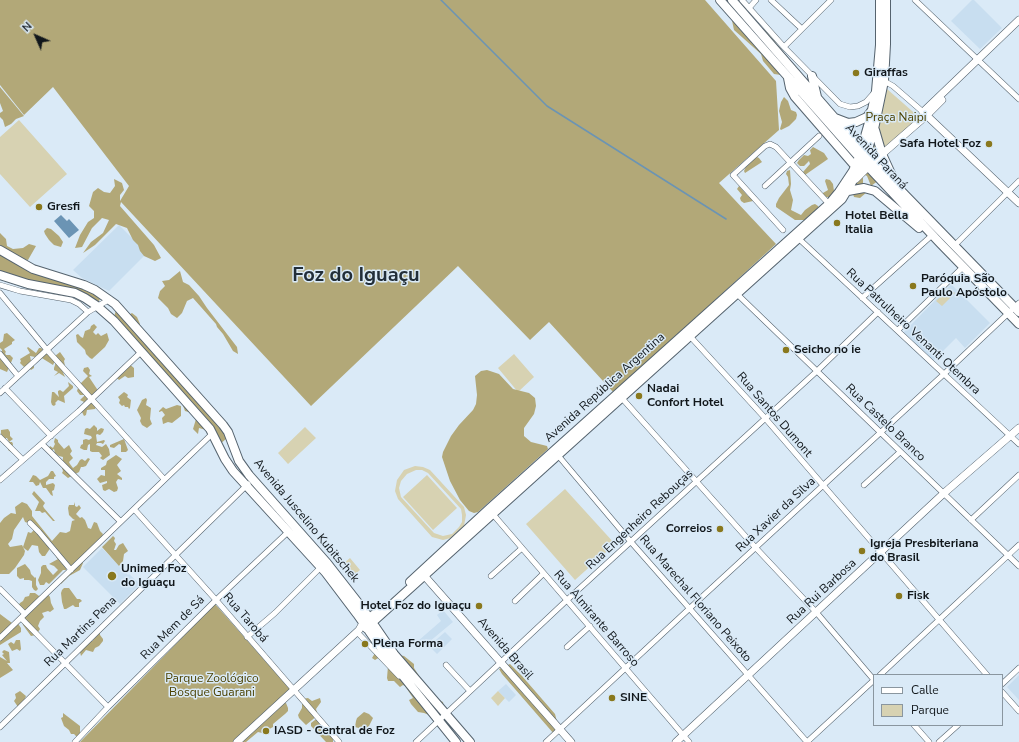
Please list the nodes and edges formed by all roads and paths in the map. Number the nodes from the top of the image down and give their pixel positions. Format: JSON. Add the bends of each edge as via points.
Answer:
{"nodes":[{"id":1,"x":720,"y":0,"type":"edge"},
{"id":2,"x":732,"y":0,"type":"edge"},
{"id":3,"x":742,"y":0,"type":"edge"},
{"id":4,"x":756,"y":0,"type":"edge"},
{"id":5,"x":771,"y":0,"type":"edge"},
{"id":6,"x":831,"y":0,"type":"edge"},
{"id":7,"x":880,"y":0,"type":"edge"},
{"id":8,"x":886,"y":0,"type":"edge"},
{"id":9,"x":916,"y":0,"type":"edge"},
{"id":10,"x":749,"y":8,"type":"junction"},
{"id":11,"x":1019,"y":20,"type":"edge"},
{"id":12,"x":1019,"y":26,"type":"edge"},
{"id":13,"x":802,"y":29,"type":"junction"},
{"id":14,"x":784,"y":47,"type":"junction"},
{"id":15,"x":979,"y":61,"type":"junction"},
{"id":16,"x":812,"y":76,"type":"junction"},
{"id":17,"x":788,"y":77,"type":"junction"},
{"id":18,"x":884,"y":81,"type":"junction"},
{"id":19,"x":876,"y":91,"type":"junction"},
{"id":20,"x":817,"y":98,"type":"junction"},
{"id":21,"x":1019,"y":100,"type":"edge"},
{"id":22,"x":872,"y":110,"type":"junction"},
{"id":23,"x":925,"y":114,"type":"junction"},
{"id":24,"x":834,"y":118,"type":"junction"},
{"id":25,"x":874,"y":129,"type":"junction"},
{"id":26,"x":819,"y":136,"type":"dead end"},
{"id":27,"x":882,"y":154,"type":"junction"},
{"id":28,"x":865,"y":159,"type":"junction"},
{"id":29,"x":790,"y":162,"type":"junction"},
{"id":30,"x":855,"y":166,"type":"junction"},
{"id":31,"x":1019,"y":181,"type":"edge"},
{"id":32,"x":765,"y":186,"type":"dead end"},
{"id":33,"x":899,"y":188,"type":"junction"},
{"id":34,"x":848,"y":191,"type":"junction"},
{"id":35,"x":1007,"y":192,"type":"junction"},
{"id":36,"x":1019,"y":203,"type":"edge"},
{"id":37,"x":829,"y":204,"type":"junction"},
{"id":38,"x":782,"y":230,"type":"dead end"},
{"id":39,"x":796,"y":236,"type":"junction"},
{"id":40,"x":930,"y":237,"type":"junction"},
{"id":41,"x":940,"y":243,"type":"junction"},
{"id":42,"x":955,"y":244,"type":"junction"},
{"id":43,"x":0,"y":250,"type":"edge"},
{"id":44,"x":963,"y":267,"type":"junction"},
{"id":45,"x":0,"y":275,"type":"edge"},
{"id":46,"x":1,"y":286,"type":"edge"},
{"id":47,"x":0,"y":293,"type":"edge"},
{"id":48,"x":737,"y":294,"type":"junction"},
{"id":49,"x":862,"y":298,"type":"junction"},
{"id":50,"x":110,"y":299,"type":"junction"},
{"id":51,"x":97,"y":306,"type":"junction"},
{"id":52,"x":1017,"y":307,"type":"edge"},
{"id":53,"x":88,"y":312,"type":"junction"},
{"id":54,"x":878,"y":312,"type":"junction"},
{"id":55,"x":1008,"y":314,"type":"junction"},
{"id":56,"x":1019,"y":324,"type":"edge"},
{"id":57,"x":898,"y":330,"type":"junction"},
{"id":58,"x":688,"y":334,"type":"junction"},
{"id":59,"x":47,"y":350,"type":"junction"},
{"id":60,"x":141,"y":352,"type":"junction"},
{"id":61,"x":0,"y":354,"type":"edge"},
{"id":62,"x":817,"y":371,"type":"junction"},
{"id":63,"x":944,"y":374,"type":"junction"},
{"id":64,"x":18,"y":376,"type":"junction"},
{"id":65,"x":189,"y":386,"type":"junction"},
{"id":66,"x":5,"y":388,"type":"junction"},
{"id":67,"x":0,"y":393,"type":"edge"},
{"id":68,"x":178,"y":393,"type":"junction"},
{"id":69,"x":620,"y":396,"type":"junction"},
{"id":70,"x":92,"y":399,"type":"junction"},
{"id":71,"x":765,"y":418,"type":"junction"},
{"id":72,"x":1019,"y":428,"type":"edge"},
{"id":73,"x":212,"y":432,"type":"junction"},
{"id":74,"x":881,"y":433,"type":"junction"},
{"id":75,"x":0,"y":436,"type":"edge"},
{"id":76,"x":51,"y":436,"type":"junction"},
{"id":77,"x":1010,"y":436,"type":"junction"},
{"id":78,"x":42,"y":444,"type":"junction"},
{"id":79,"x":1019,"y":444,"type":"edge"},
{"id":80,"x":900,"y":452,"type":"junction"},
{"id":81,"x":556,"y":453,"type":"junction"},
{"id":82,"x":22,"y":460,"type":"junction"},
{"id":83,"x":1019,"y":475,"type":"edge"},
{"id":84,"x":164,"y":479,"type":"junction"},
{"id":85,"x":252,"y":479,"type":"junction"},
{"id":86,"x":0,"y":480,"type":"edge"},
{"id":87,"x":697,"y":481,"type":"junction"},
{"id":88,"x":864,"y":485,"type":"dead end"},
{"id":89,"x":245,"y":486,"type":"junction"},
{"id":90,"x":822,"y":486,"type":"junction"},
{"id":91,"x":943,"y":494,"type":"junction"},
{"id":92,"x":134,"y":509,"type":"junction"},
{"id":93,"x":491,"y":512,"type":"junction"},
{"id":94,"x":971,"y":520,"type":"junction"},
{"id":95,"x":120,"y":521,"type":"junction"},
{"id":96,"x":30,"y":523,"type":"dead end"},
{"id":97,"x":288,"y":532,"type":"junction"},
{"id":98,"x":631,"y":542,"type":"junction"},
{"id":99,"x":1019,"y":546,"type":"edge"},
{"id":100,"x":755,"y":547,"type":"junction"},
{"id":101,"x":522,"y":548,"type":"junction"},
{"id":102,"x":881,"y":552,"type":"junction"},
{"id":103,"x":175,"y":555,"type":"junction"},
{"id":104,"x":1007,"y":555,"type":"junction"},
{"id":105,"x":1019,"y":566,"type":"edge"},
{"id":106,"x":320,"y":568,"type":"junction"},
{"id":107,"x":71,"y":570,"type":"junction"},
{"id":108,"x":423,"y":574,"type":"junction"},
{"id":109,"x":543,"y":574,"type":"junction"},
{"id":110,"x":491,"y":576,"type":"dead end"},
{"id":111,"x":0,"y":589,"type":"edge"},
{"id":112,"x":216,"y":600,"type":"junction"},
{"id":113,"x":567,"y":600,"type":"junction"},
{"id":114,"x":515,"y":601,"type":"dead end"},
{"id":115,"x":690,"y":608,"type":"junction"},
{"id":116,"x":816,"y":612,"type":"junction"},
{"id":117,"x":23,"y":616,"type":"junction"},
{"id":118,"x":939,"y":619,"type":"junction"},
{"id":119,"x":372,"y":620,"type":"junction"},
{"id":120,"x":590,"y":626,"type":"junction"},
{"id":121,"x":361,"y":629,"type":"junction"},
{"id":122,"x":247,"y":637,"type":"junction"},
{"id":123,"x":0,"y":638,"type":"edge"},
{"id":124,"x":567,"y":647,"type":"dead end"},
{"id":125,"x":64,"y":662,"type":"junction"},
{"id":126,"x":501,"y":662,"type":"junction"},
{"id":127,"x":446,"y":665,"type":"dead end"},
{"id":128,"x":625,"y":668,"type":"junction"},
{"id":129,"x":1019,"y":668,"type":"edge"},
{"id":130,"x":881,"y":674,"type":"edge"},
{"id":131,"x":986,"y":674,"type":"edge"},
{"id":132,"x":749,"y":675,"type":"junction"},
{"id":133,"x":873,"y":679,"type":"edge"},
{"id":134,"x":873,"y":681,"type":"edge"},
{"id":135,"x":1003,"y":683,"type":"edge"},
{"id":136,"x":293,"y":689,"type":"junction"},
{"id":137,"x":470,"y":692,"type":"junction"},
{"id":138,"x":1003,"y":693,"type":"edge"},
{"id":139,"x":108,"y":707,"type":"junction"},
{"id":140,"x":1019,"y":711,"type":"edge"},
{"id":141,"x":445,"y":714,"type":"junction"},
{"id":142,"x":438,"y":720,"type":"junction"},
{"id":143,"x":915,"y":726,"type":"edge"},
{"id":144,"x":957,"y":726,"type":"edge"},
{"id":145,"x":0,"y":727,"type":"edge"},
{"id":146,"x":560,"y":729,"type":"junction"},
{"id":147,"x":683,"y":735,"type":"junction"},
{"id":148,"x":75,"y":742,"type":"edge"},
{"id":149,"x":237,"y":742,"type":"edge"},
{"id":150,"x":339,"y":742,"type":"edge"},
{"id":151,"x":416,"y":742,"type":"edge"},
{"id":152,"x":456,"y":742,"type":"edge"},
{"id":153,"x":470,"y":742,"type":"edge"},
{"id":154,"x":546,"y":742,"type":"edge"},
{"id":155,"x":571,"y":742,"type":"edge"},
{"id":156,"x":676,"y":742,"type":"edge"},
{"id":157,"x":689,"y":742,"type":"edge"},
{"id":158,"x":807,"y":742,"type":"edge"},
{"id":159,"x":929,"y":742,"type":"edge"},
{"id":160,"x":939,"y":742,"type":"edge"}],
"edges":[{"from":1,"to":17,"type":"main road","name":"Avenida Paraná"},
{"from":2,"to":20,"type":"main road","name":"Avenida Paraná"},
{"from":3,"to":10,"type":"street"},
{"from":4,"to":10,"type":"street"},
{"from":5,"to":13,"type":"street"},
{"from":6,"to":13,"type":"street"},
{"from":7,"to":19,"type":"main road"},
{"from":8,"to":18,"type":"main road"},
{"from":9,"to":15,"type":"street"},
{"from":10,"to":14,"type":"street"},
{"from":11,"to":15,"type":"street","name":"Avenida República Argentina"},
{"from":12,"to":15,"type":"street","name":"Avenida República Argentina"},
{"from":13,"to":14,"type":"street"},
{"from":14,"to":16,"type":"street"},
{"from":15,"to":21,"type":"street"},
{"from":15,"to":23,"type":"street","name":"Avenida República Argentina"},
{"from":16,"to":19,"type":"street","via":[[840,104],[850,107],[866,102]]},
{"from":16,"to":20,"type":"main road"},
{"from":17,"to":28,"type":"main road","name":"Avenida Paraná"},
{"from":17,"to":30,"type":"main road","via":[[795,97]]},
{"from":18,"to":23,"type":"street"},
{"from":18,"to":25,"type":"main road"},
{"from":19,"to":22,"type":"main road"},
{"from":20,"to":24,"type":"main road","name":"Avenida Paraná"},
{"from":22,"to":24,"type":"main road","via":[[867,117],[856,122],[848,123]]},
{"from":22,"to":28,"type":"main road"},
{"from":23,"to":27,"type":"street","name":"Avenida República Argentina"},
{"from":23,"to":35,"type":"street"},
{"from":24,"to":28,"type":"main road","name":"Avenida Paraná"},
{"from":25,"to":27,"type":"main road"},
{"from":25,"to":28,"type":"main road"},
{"from":26,"to":29,"type":"street"},
{"from":27,"to":28,"type":"street","name":"Avenida República Argentina"},
{"from":27,"to":33,"type":"main road"},
{"from":28,"to":30,"type":"main road","name":"Avenida República Argentina"},
{"from":28,"to":33,"type":"main road","name":"Avenida Paraná"},
{"from":28,"to":34,"type":"main road","name":"Avenida República Argentina"},
{"from":28,"to":41,"type":"main road","name":"Avenida Paraná"},
{"from":29,"to":32,"type":"street"},
{"from":29,"to":37,"type":"street"},
{"from":29,"to":38,"type":"street","via":[[770,144],[733,175]]},
{"from":30,"to":37,"type":"main road","name":"Avenida República Argentina"},
{"from":31,"to":35,"type":"street"},
{"from":33,"to":42,"type":"main road","name":"Avenida Paraná"},
{"from":34,"to":39,"type":"main road","name":"Avenida República Argentina","via":[[834,209]]},
{"from":34,"to":40,"type":"main road","via":[[864,188],[875,191]]},
{"from":35,"to":36,"type":"street"},
{"from":35,"to":42,"type":"street"},
{"from":37,"to":39,"type":"main road","name":"Avenida República Argentina"},
{"from":39,"to":48,"type":"main road","name":"Avenida República Argentina"},
{"from":39,"to":49,"type":"street","name":"Rua Patrulheiro Venanti Otembra"},
{"from":39,"to":58,"type":"main road","name":"Avenida República Argentina"},
{"from":40,"to":41,"type":"main road"},
{"from":40,"to":49,"type":"street"},
{"from":41,"to":44,"type":"main road","name":"Avenida Paraná"},
{"from":42,"to":52,"type":"main road","name":"Avenida Paraná"},
{"from":43,"to":50,"type":"main road","name":"Avenida Juscelino Kubitschek","via":[[33,269],[84,285]]},
{"from":44,"to":55,"type":"main road","name":"Avenida Paraná"},
{"from":44,"to":57,"type":"street"},
{"from":45,"to":51,"type":"main road","name":"Avenida Juscelino Kubitschek","via":[[28,284],[75,293]]},
{"from":46,"to":53,"type":"street","via":[[71,300]]},
{"from":47,"to":59,"type":"street"},
{"from":48,"to":58,"type":"main road","name":"Avenida República Argentina"},
{"from":48,"to":62,"type":"street","name":"Rua Castelo Branco"},
{"from":49,"to":54,"type":"street","name":"Rua Patrulheiro Venanti Otembra"},
{"from":50,"to":51,"type":"street"},
{"from":50,"to":65,"type":"main road","name":"Avenida Juscelino Kubitschek"},
{"from":51,"to":53,"type":"street"},
{"from":51,"to":60,"type":"main road","name":"Avenida Juscelino Kubitschek"},
{"from":52,"to":55,"type":"street","name":"Rua Xavier da Silva"},
{"from":53,"to":59,"type":"street"},
{"from":54,"to":57,"type":"street","name":"Rua Patrulheiro Venanti Otembra"},
{"from":54,"to":62,"type":"street","name":"Rua Engenheiro Rebouças"},
{"from":55,"to":56,"type":"main road","name":"Avenida Paraná"},
{"from":55,"to":63,"type":"street","name":"Rua Xavier da Silva"},
{"from":57,"to":63,"type":"street","name":"Rua Patrulheiro Venanti Otembra"},
{"from":58,"to":69,"type":"main road","name":"Avenida República Argentina"},
{"from":58,"to":71,"type":"street","name":"Rua Santos Dumont"},
{"from":59,"to":64,"type":"street"},
{"from":59,"to":70,"type":"street"},
{"from":60,"to":68,"type":"main road","name":"Avenida Juscelino Kubitschek"},
{"from":60,"to":70,"type":"street"},
{"from":61,"to":64,"type":"street"},
{"from":62,"to":71,"type":"street","name":"Rua Engenheiro Rebouças"},
{"from":62,"to":74,"type":"street","name":"Rua Castelo Branco"},
{"from":63,"to":74,"type":"street","name":"Rua Xavier da Silva"},
{"from":63,"to":77,"type":"street","name":"Rua Patrulheiro Venanti Otembra"},
{"from":64,"to":66,"type":"street"},
{"from":65,"to":68,"type":"main road"},
{"from":65,"to":85,"type":"main road","name":"Avenida Juscelino Kubitschek","via":[[223,424],[239,460]]},
{"from":66,"to":67,"type":"street"},
{"from":66,"to":76,"type":"street"},
{"from":68,"to":73,"type":"main road","name":"Avenida Juscelino Kubitschek"},
{"from":69,"to":81,"type":"main road","name":"Avenida República Argentina"},
{"from":69,"to":87,"type":"street"},
{"from":70,"to":76,"type":"street"},
{"from":70,"to":84,"type":"street"},
{"from":71,"to":87,"type":"street","name":"Rua Engenheiro Rebouças"},
{"from":71,"to":90,"type":"street","name":"Rua Santos Dumont"},
{"from":72,"to":77,"type":"street","name":"Rua Rui Barbosa"},
{"from":73,"to":84,"type":"street"},
{"from":73,"to":89,"type":"main road","name":"Avenida Juscelino Kubitschek","via":[[225,459]]},
{"from":74,"to":80,"type":"street","name":"Rua Castelo Branco"},
{"from":74,"to":90,"type":"street","name":"Rua Xavier da Silva"},
{"from":75,"to":82,"type":"street"},
{"from":76,"to":78,"type":"street"},
{"from":77,"to":79,"type":"street","name":"Rua Patrulheiro Venanti Otembra"},
{"from":77,"to":91,"type":"street","name":"Rua Rui Barbosa"},
{"from":78,"to":82,"type":"street"},
{"from":78,"to":95,"type":"street"},
{"from":80,"to":88,"type":"street"},
{"from":80,"to":91,"type":"street","name":"Rua Castelo Branco"},
{"from":81,"to":93,"type":"main road","name":"Avenida República Argentina"},
{"from":81,"to":98,"type":"street","name":"Rua Marechal Floriano Peixoto"},
{"from":82,"to":86,"type":"street"},
{"from":83,"to":94,"type":"street"},
{"from":84,"to":92,"type":"street"},
{"from":85,"to":89,"type":"street","name":"Rua Martins Pena"},
{"from":85,"to":119,"type":"main road","name":"Avenida Juscelino Kubitschek","via":[[327,563]]},
{"from":87,"to":98,"type":"street","name":"Rua Engenheiro Rebouças"},
{"from":87,"to":100,"type":"street"},
{"from":89,"to":97,"type":"main road","name":"Avenida Juscelino Kubitschek"},
{"from":89,"to":103,"type":"street","name":"Rua Martins Pena"},
{"from":90,"to":100,"type":"street","name":"Rua Xavier da Silva"},
{"from":90,"to":102,"type":"street","name":"Rua Santos Dumont"},
{"from":91,"to":94,"type":"street","name":"Rua Castelo Branco"},
{"from":91,"to":102,"type":"street","name":"Rua Rui Barbosa"},
{"from":92,"to":95,"type":"street"},
{"from":92,"to":103,"type":"street","name":"Rua Tarobá"},
{"from":93,"to":101,"type":"street","name":"Rua Almirante Barroso"},
{"from":93,"to":108,"type":"main road","name":"Avenida República Argentina"},
{"from":94,"to":104,"type":"street","name":"Rua Castelo Branco"},
{"from":95,"to":107,"type":"street"},
{"from":96,"to":107,"type":"street"},
{"from":97,"to":106,"type":"main road","name":"Avenida Juscelino Kubitschek"},
{"from":97,"to":112,"type":"street","name":"Rua Mem de Sá"},
{"from":98,"to":113,"type":"street","name":"Rua Engenheiro Rebouças"},
{"from":98,"to":115,"type":"street","name":"Rua Marechal Floriano Peixoto"},
{"from":99,"to":104,"type":"street"},
{"from":100,"to":115,"type":"street","name":"Rua Xavier da Silva"},
{"from":100,"to":116,"type":"street"},
{"from":101,"to":109,"type":"street","name":"Rua Almirante Barroso"},
{"from":101,"to":110,"type":"street"},
{"from":102,"to":116,"type":"street","name":"Rua Rui Barbosa"},
{"from":102,"to":118,"type":"street","name":"Rua Santos Dumont"},
{"from":103,"to":112,"type":"street","name":"Rua Tarobá"},
{"from":103,"to":125,"type":"street","name":"Rua Martins Pena"},
{"from":104,"to":105,"type":"street","name":"Rua Castelo Branco"},
{"from":104,"to":118,"type":"street"},
{"from":106,"to":121,"type":"main road","name":"Avenida Juscelino Kubitschek","via":[[358,614]]},
{"from":106,"to":122,"type":"street"},
{"from":107,"to":117,"type":"street"},
{"from":108,"to":119,"type":"main road","name":"Avenida República Argentina"},
{"from":108,"to":126,"type":"street","name":"Avenida Brasil"},
{"from":109,"to":113,"type":"street","name":"Rua Almirante Barroso"},
{"from":109,"to":114,"type":"street"},
{"from":111,"to":117,"type":"street"},
{"from":112,"to":122,"type":"street","name":"Rua Tarobá"},
{"from":112,"to":139,"type":"street","name":"Rua Mem de Sá"},
{"from":113,"to":120,"type":"street","name":"Rua Almirante Barroso"},
{"from":113,"to":126,"type":"street","name":"Rua Engenheiro Rebouças"},
{"from":115,"to":128,"type":"street","name":"Rua Xavier da Silva"},
{"from":115,"to":132,"type":"street","name":"Rua Marechal Floriano Peixoto"},
{"from":116,"to":132,"type":"street","name":"Rua Rui Barbosa"},
{"from":116,"to":133,"type":"street"},
{"from":117,"to":123,"type":"street"},
{"from":117,"to":125,"type":"street"},
{"from":118,"to":130,"type":"street"},
{"from":118,"to":131,"type":"street","name":"Rua Santos Dumont"},
{"from":119,"to":121,"type":"main road","name":"Avenida República Argentina"},
{"from":119,"to":141,"type":"main road","name":"Avenida Juscelino Kubitschek","via":[[394,654]]},
{"from":120,"to":124,"type":"street"},
{"from":120,"to":128,"type":"street","name":"Rua Almirante Barroso"},
{"from":121,"to":136,"type":"street","name":"Avenida República Argentina"},
{"from":121,"to":142,"type":"main road","name":"Avenida Juscelino Kubitschek"},
{"from":122,"to":136,"type":"street","name":"Rua Tarobá"},
{"from":125,"to":139,"type":"street"},
{"from":125,"to":145,"type":"street","name":"Rua Martins Pena"},
{"from":126,"to":137,"type":"street","name":"Rua Engenheiro Rebouças"},
{"from":126,"to":146,"type":"street","name":"Avenida Brasil"},
{"from":127,"to":137,"type":"street"},
{"from":128,"to":146,"type":"street","name":"Rua Xavier da Silva"},
{"from":128,"to":147,"type":"street","name":"Rua Almirante Barroso"},
{"from":129,"to":135,"type":"street"},
{"from":132,"to":147,"type":"street","name":"Rua Rui Barbosa"},
{"from":132,"to":158,"type":"street","name":"Rua Marechal Floriano Peixoto"},
{"from":134,"to":158,"type":"street"},
{"from":136,"to":149,"type":"street","name":"Avenida República Argentina"},
{"from":136,"to":150,"type":"street","name":"Rua Tarobá"},
{"from":137,"to":141,"type":"street","name":"Rua Engenheiro Rebouças"},
{"from":138,"to":140,"type":"street"},
{"from":139,"to":148,"type":"street","name":"Rua Mem de Sá"},
{"from":141,"to":142,"type":"street","name":"Rua Engenheiro Rebouças"},
{"from":141,"to":153,"type":"main road","name":"Avenida Juscelino Kubitschek"},
{"from":142,"to":151,"type":"street","name":"Rua Engenheiro Rebouças"},
{"from":142,"to":152,"type":"main road","name":"Avenida Juscelino Kubitschek"},
{"from":143,"to":159,"type":"street"},
{"from":144,"to":160,"type":"street"},
{"from":146,"to":154,"type":"street","name":"Rua Xavier da Silva"},
{"from":146,"to":155,"type":"street","name":"Avenida Brasil"},
{"from":147,"to":156,"type":"street","name":"Rua Rui Barbosa"},
{"from":147,"to":157,"type":"street","name":"Rua Almirante Barroso"}]}
